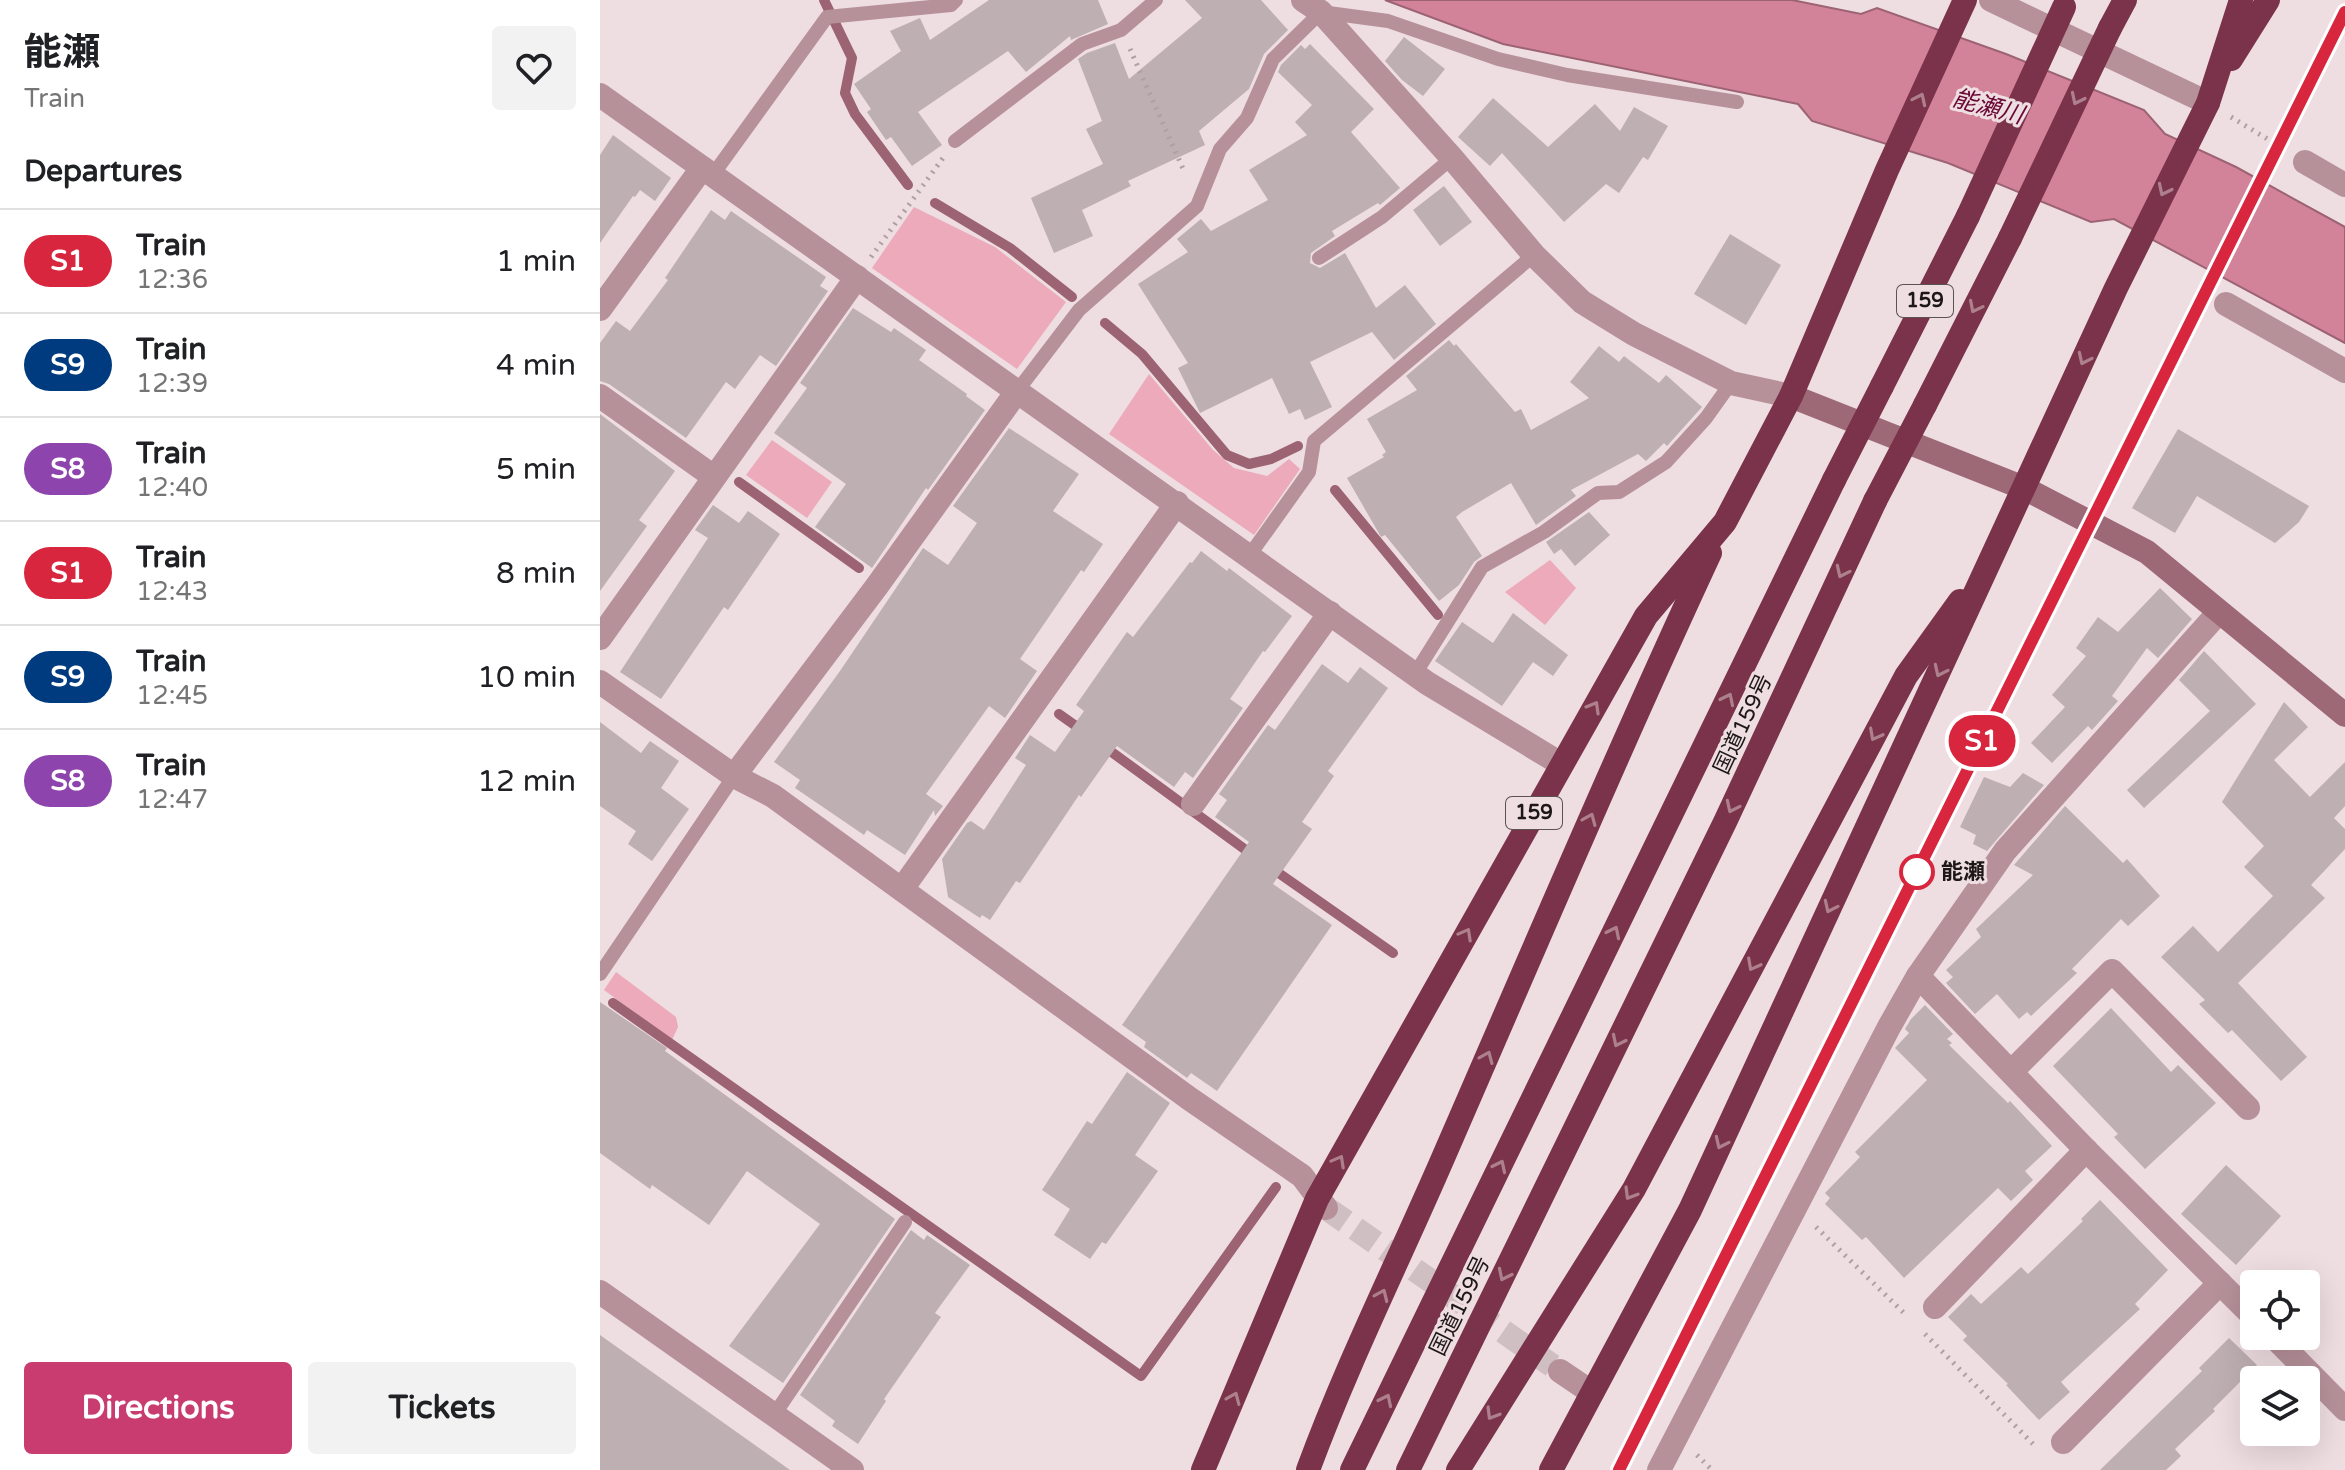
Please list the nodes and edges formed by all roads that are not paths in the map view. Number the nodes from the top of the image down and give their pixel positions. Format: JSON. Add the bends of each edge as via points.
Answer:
{"nodes":[{"id":1,"x":956,"y":0,"type":"edge"},
{"id":2,"x":1156,"y":0,"type":"edge"},
{"id":3,"x":1991,"y":0,"type":"edge"},
{"id":4,"x":2125,"y":0,"type":"edge"},
{"id":5,"x":2241,"y":0,"type":"edge"},
{"id":6,"x":2268,"y":0,"type":"edge"},
{"id":7,"x":1964,"y":1,"type":"edge"},
{"id":8,"x":1316,"y":4,"type":"edge"},
{"id":9,"x":2066,"y":4,"type":"edge"},
{"id":10,"x":600,"y":95,"type":"edge"},
{"id":11,"x":1737,"y":102,"type":"dead end"},
{"id":12,"x":2207,"y":102,"type":"junction"},
{"id":13,"x":955,"y":141,"type":"road end"},
{"id":14,"x":1452,"y":158,"type":"junction"},
{"id":15,"x":2305,"y":162,"type":"road end"},
{"id":16,"x":707,"y":172,"type":"junction"},
{"id":17,"x":2345,"y":185,"type":"edge"},
{"id":18,"x":1534,"y":255,"type":"junction"},
{"id":19,"x":1319,"y":258,"type":"dead end"},
{"id":20,"x":857,"y":277,"type":"junction"},
{"id":21,"x":2226,"y":304,"type":"dead end"},
{"id":22,"x":600,"y":309,"type":"edge"},
{"id":23,"x":2345,"y":371,"type":"edge"},
{"id":24,"x":1731,"y":383,"type":"junction"},
{"id":25,"x":1018,"y":390,"type":"junction"},
{"id":26,"x":600,"y":396,"type":"edge"},
{"id":27,"x":1791,"y":396,"type":"junction"},
{"id":28,"x":714,"y":477,"type":"junction"},
{"id":29,"x":2024,"y":488,"type":"junction"},
{"id":30,"x":1177,"y":503,"type":"junction"},
{"id":31,"x":1725,"y":522,"type":"junction"},
{"id":32,"x":1994,"y":554,"type":"junction"},
{"id":33,"x":1249,"y":556,"type":"junction"},
{"id":34,"x":2219,"y":612,"type":"junction"},
{"id":35,"x":1330,"y":613,"type":"junction"},
{"id":36,"x":600,"y":638,"type":"edge"},
{"id":37,"x":1415,"y":674,"type":"junction"},
{"id":38,"x":600,"y":682,"type":"edge"},
{"id":39,"x":2345,"y":715,"type":"edge"},
{"id":40,"x":1561,"y":764,"type":"junction"},
{"id":41,"x":734,"y":776,"type":"junction"},
{"id":42,"x":1193,"y":804,"type":"dead end"},
{"id":43,"x":902,"y":889,"type":"junction"},
{"id":44,"x":600,"y":974,"type":"edge"},
{"id":45,"x":1918,"y":976,"type":"junction"},
{"id":46,"x":2012,"y":1071,"type":"junction"},
{"id":47,"x":2248,"y":1108,"type":"dead end"},
{"id":48,"x":2086,"y":1150,"type":"junction"},
{"id":49,"x":1322,"y":1204,"type":"junction"},
{"id":50,"x":905,"y":1222,"type":"dead end"},
{"id":51,"x":2220,"y":1283,"type":"junction"},
{"id":52,"x":600,"y":1292,"type":"edge"},
{"id":53,"x":2240,"y":1303,"type":"edge"},
{"id":54,"x":1935,"y":1307,"type":"dead end"},
{"id":55,"x":2287,"y":1350,"type":"edge"},
{"id":56,"x":1560,"y":1371,"type":"tunnel mouth"},
{"id":57,"x":1591,"y":1392,"type":"junction"},
{"id":58,"x":2345,"y":1409,"type":"edge"},
{"id":59,"x":774,"y":1415,"type":"junction"},
{"id":60,"x":2063,"y":1442,"type":"dead end"},
{"id":61,"x":852,"y":1470,"type":"edge"},
{"id":62,"x":1203,"y":1470,"type":"edge"},
{"id":63,"x":1308,"y":1470,"type":"edge"},
{"id":64,"x":1352,"y":1470,"type":"edge"},
{"id":65,"x":1408,"y":1470,"type":"edge"},
{"id":66,"x":1458,"y":1470,"type":"edge"},
{"id":67,"x":1551,"y":1470,"type":"edge"},
{"id":68,"x":1659,"y":1470,"type":"edge"}],
"edges":[{"from":1,"to":16,"type":"lane","via":[[951,5],[827,17]]},
{"from":2,"to":13,"type":"lane","via":[[1121,30],[1082,44]]},
{"from":3,"to":12,"type":"street"},
{"from":4,"to":65,"type":"highway","name":"国道159号","number":"159","one_way":true,"bridge":true,"via":[[1875,501],[1725,822]]},
{"from":5,"to":12,"type":"highway"},
{"from":6,"to":12,"type":"highway"},
{"from":27,"to":7,"type":"highway","number":"159","one_way":true},
{"from":8,"to":11,"type":"lane","via":[[1388,21],[1498,59]]},
{"from":8,"to":14,"type":"street"},
{"from":8,"to":25,"type":"lane","via":[[1273,59],[1247,118],[1220,149],[1197,206],[1079,310]]},
{"from":64,"to":9,"type":"highway","name":"国道159号","number":"159","one_way":true,"bridge":true,"via":[[1968,216]]},
{"from":10,"to":16,"type":"street"},
{"from":12,"to":29,"type":"highway","one_way":true},
{"from":14,"to":18,"type":"street"},
{"from":14,"to":19,"type":"lane","via":[[1382,217]]},
{"from":15,"to":17,"type":"street"},
{"from":16,"to":20,"type":"street"},
{"from":16,"to":22,"type":"street"},
{"from":18,"to":24,"type":"street","via":[[1582,302]]},
{"from":18,"to":33,"type":"lane","via":[[1314,441],[1309,472]]},
{"from":20,"to":25,"type":"street"},
{"from":20,"to":28,"type":"street"},
{"from":21,"to":23,"type":"street"},
{"from":24,"to":27,"type":"street"},
{"from":24,"to":37,"type":"lane","via":[[1666,462],[1619,492],[1598,493],[1482,567]]},
{"from":25,"to":30,"type":"street"},
{"from":25,"to":41,"type":"street"},
{"from":26,"to":28,"type":"street"},
{"from":27,"to":29,"type":"street"},
{"from":27,"to":31,"type":"highway","number":"159"},
{"from":28,"to":36,"type":"street"},
{"from":29,"to":32,"type":"highway"},
{"from":29,"to":34,"type":"street","via":[[2147,552]]},
{"from":30,"to":33,"type":"street"},
{"from":30,"to":43,"type":"street"},
{"from":40,"to":31,"type":"highway","number":"159","one_way":true,"via":[[1646,616]]},
{"from":63,"to":31,"type":"highway","number":"159","one_way":true,"via":[[1631,724]]},
{"from":32,"to":57,"type":"highway","one_way":true,"via":[[1690,1210]]},
{"from":32,"to":66,"type":"highway","one_way":true,"via":[[1906,676],[1634,1189]]},
{"from":33,"to":35,"type":"street"},
{"from":34,"to":39,"type":"street"},
{"from":34,"to":45,"type":"street","via":[[2005,851]]},
{"from":35,"to":37,"type":"street"},
{"from":35,"to":42,"type":"street"},
{"from":37,"to":40,"type":"street"},
{"from":38,"to":41,"type":"street"},
{"from":49,"to":40,"type":"highway","number":"159","one_way":true},
{"from":41,"to":43,"type":"street","via":[[773,796]]},
{"from":41,"to":44,"type":"lane"},
{"from":43,"to":49,"type":"street","via":[[1302,1176]]},
{"from":45,"to":46,"type":"street"},
{"from":45,"to":68,"type":"street"},
{"from":46,"to":47,"type":"street","via":[[2112,971]]},
{"from":46,"to":48,"type":"street"},
{"from":48,"to":51,"type":"street"},
{"from":48,"to":54,"type":"street"},
{"from":62,"to":49,"type":"highway","number":"159","one_way":true},
{"from":50,"to":59,"type":"lane"},
{"from":51,"to":53,"type":"street"},
{"from":51,"to":60,"type":"street"},
{"from":52,"to":59,"type":"street"},
{"from":55,"to":58,"type":"street"},
{"from":56,"to":57,"type":"street"},
{"from":57,"to":67,"type":"highway"},
{"from":59,"to":61,"type":"street"}]}
